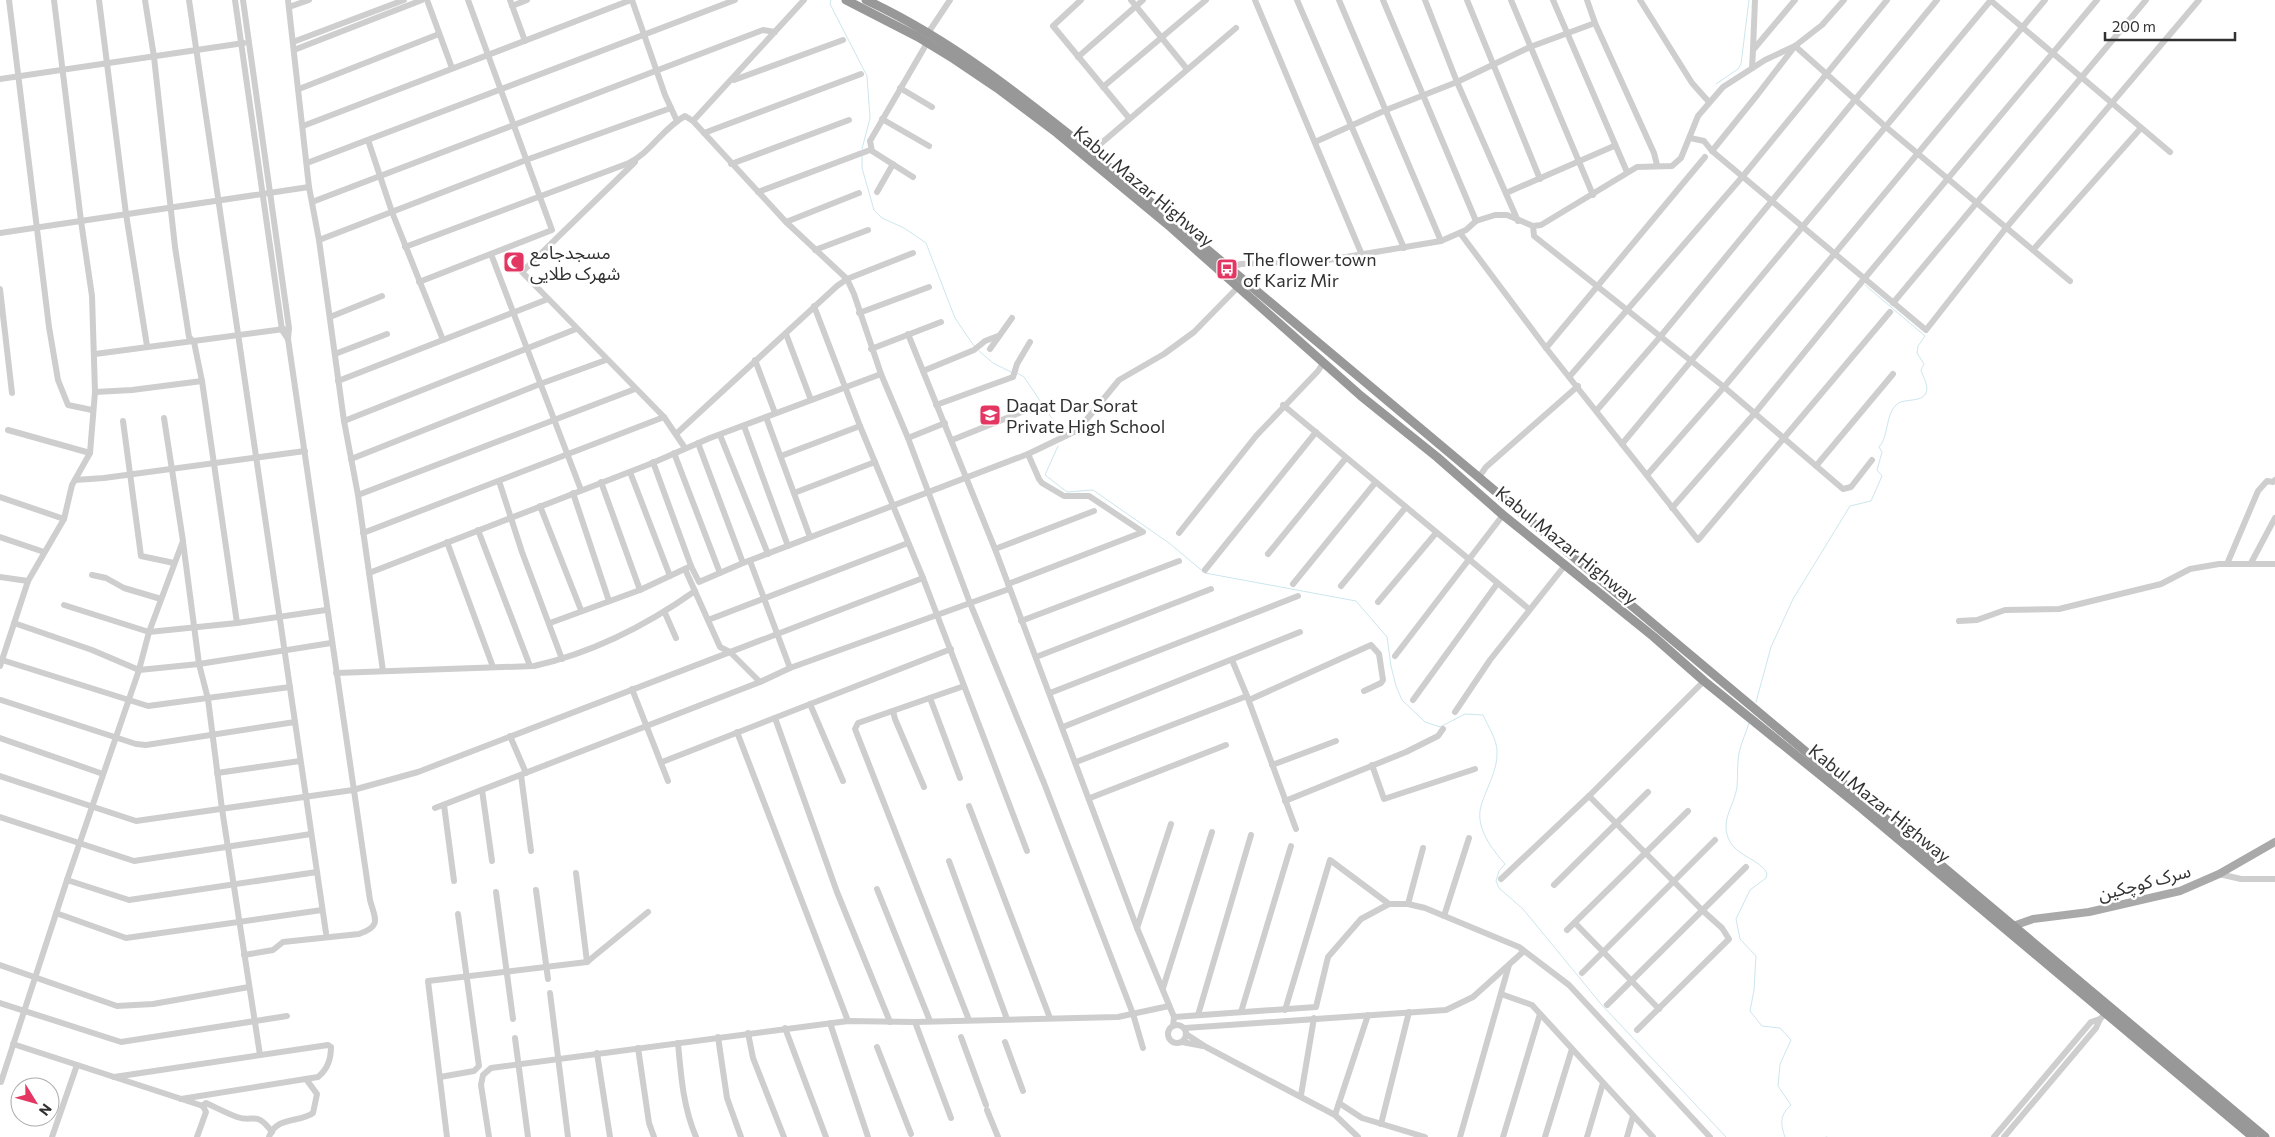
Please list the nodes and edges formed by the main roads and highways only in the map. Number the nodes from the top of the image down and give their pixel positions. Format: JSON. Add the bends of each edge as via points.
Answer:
{"nodes":[{"id":1,"x":846,"y":0,"type":"edge"},
{"id":2,"x":869,"y":3,"type":"edge"},
{"id":3,"x":923,"y":33,"type":"junction"},
{"id":4,"x":1030,"y":108,"type":"junction"},
{"id":5,"x":1112,"y":175,"type":"junction"},
{"id":6,"x":1228,"y":272,"type":"junction"},
{"id":7,"x":2275,"y":842,"type":"edge"},
{"id":8,"x":2013,"y":926,"type":"junction"},
{"id":9,"x":2253,"y":1137,"type":"edge"},
{"id":10,"x":2265,"y":1137,"type":"edge"}],
"edges":[{"from":1,"to":2,"type":"highway","name":"Kabul Mazar Highway"},
{"from":2,"to":3,"type":"highway","name":"Kabul Mazar Highway"},
{"from":3,"to":4,"type":"highway","name":"Kabul Mazar Highway","via":[[998,78]]},
{"from":3,"to":4,"type":"highway","name":"Kabul Mazar Highway","via":[[927,43]]},
{"from":4,"to":5,"type":"highway","name":"Kabul Mazar Highway"},
{"from":4,"to":5,"type":"highway","name":"Kabul Mazar Highway","via":[[1091,152]]},
{"from":5,"to":6,"type":"highway","name":"Kabul Mazar Highway"},
{"from":6,"to":8,"type":"highway","name":"Kabul Mazar Highway","via":[[1245,280]]},
{"from":6,"to":9,"type":"highway","name":"Kabul Mazar Highway","via":[[1238,287],[1323,363],[1503,515],[1860,807],[2103,1016]]},
{"from":7,"to":8,"type":"main road","name":"سرک کوچکین","via":[[2219,874],[2180,891],[2089,912],[2033,919]]},
{"from":8,"to":10,"type":"highway","name":"Kabul Mazar Highway"}]}
